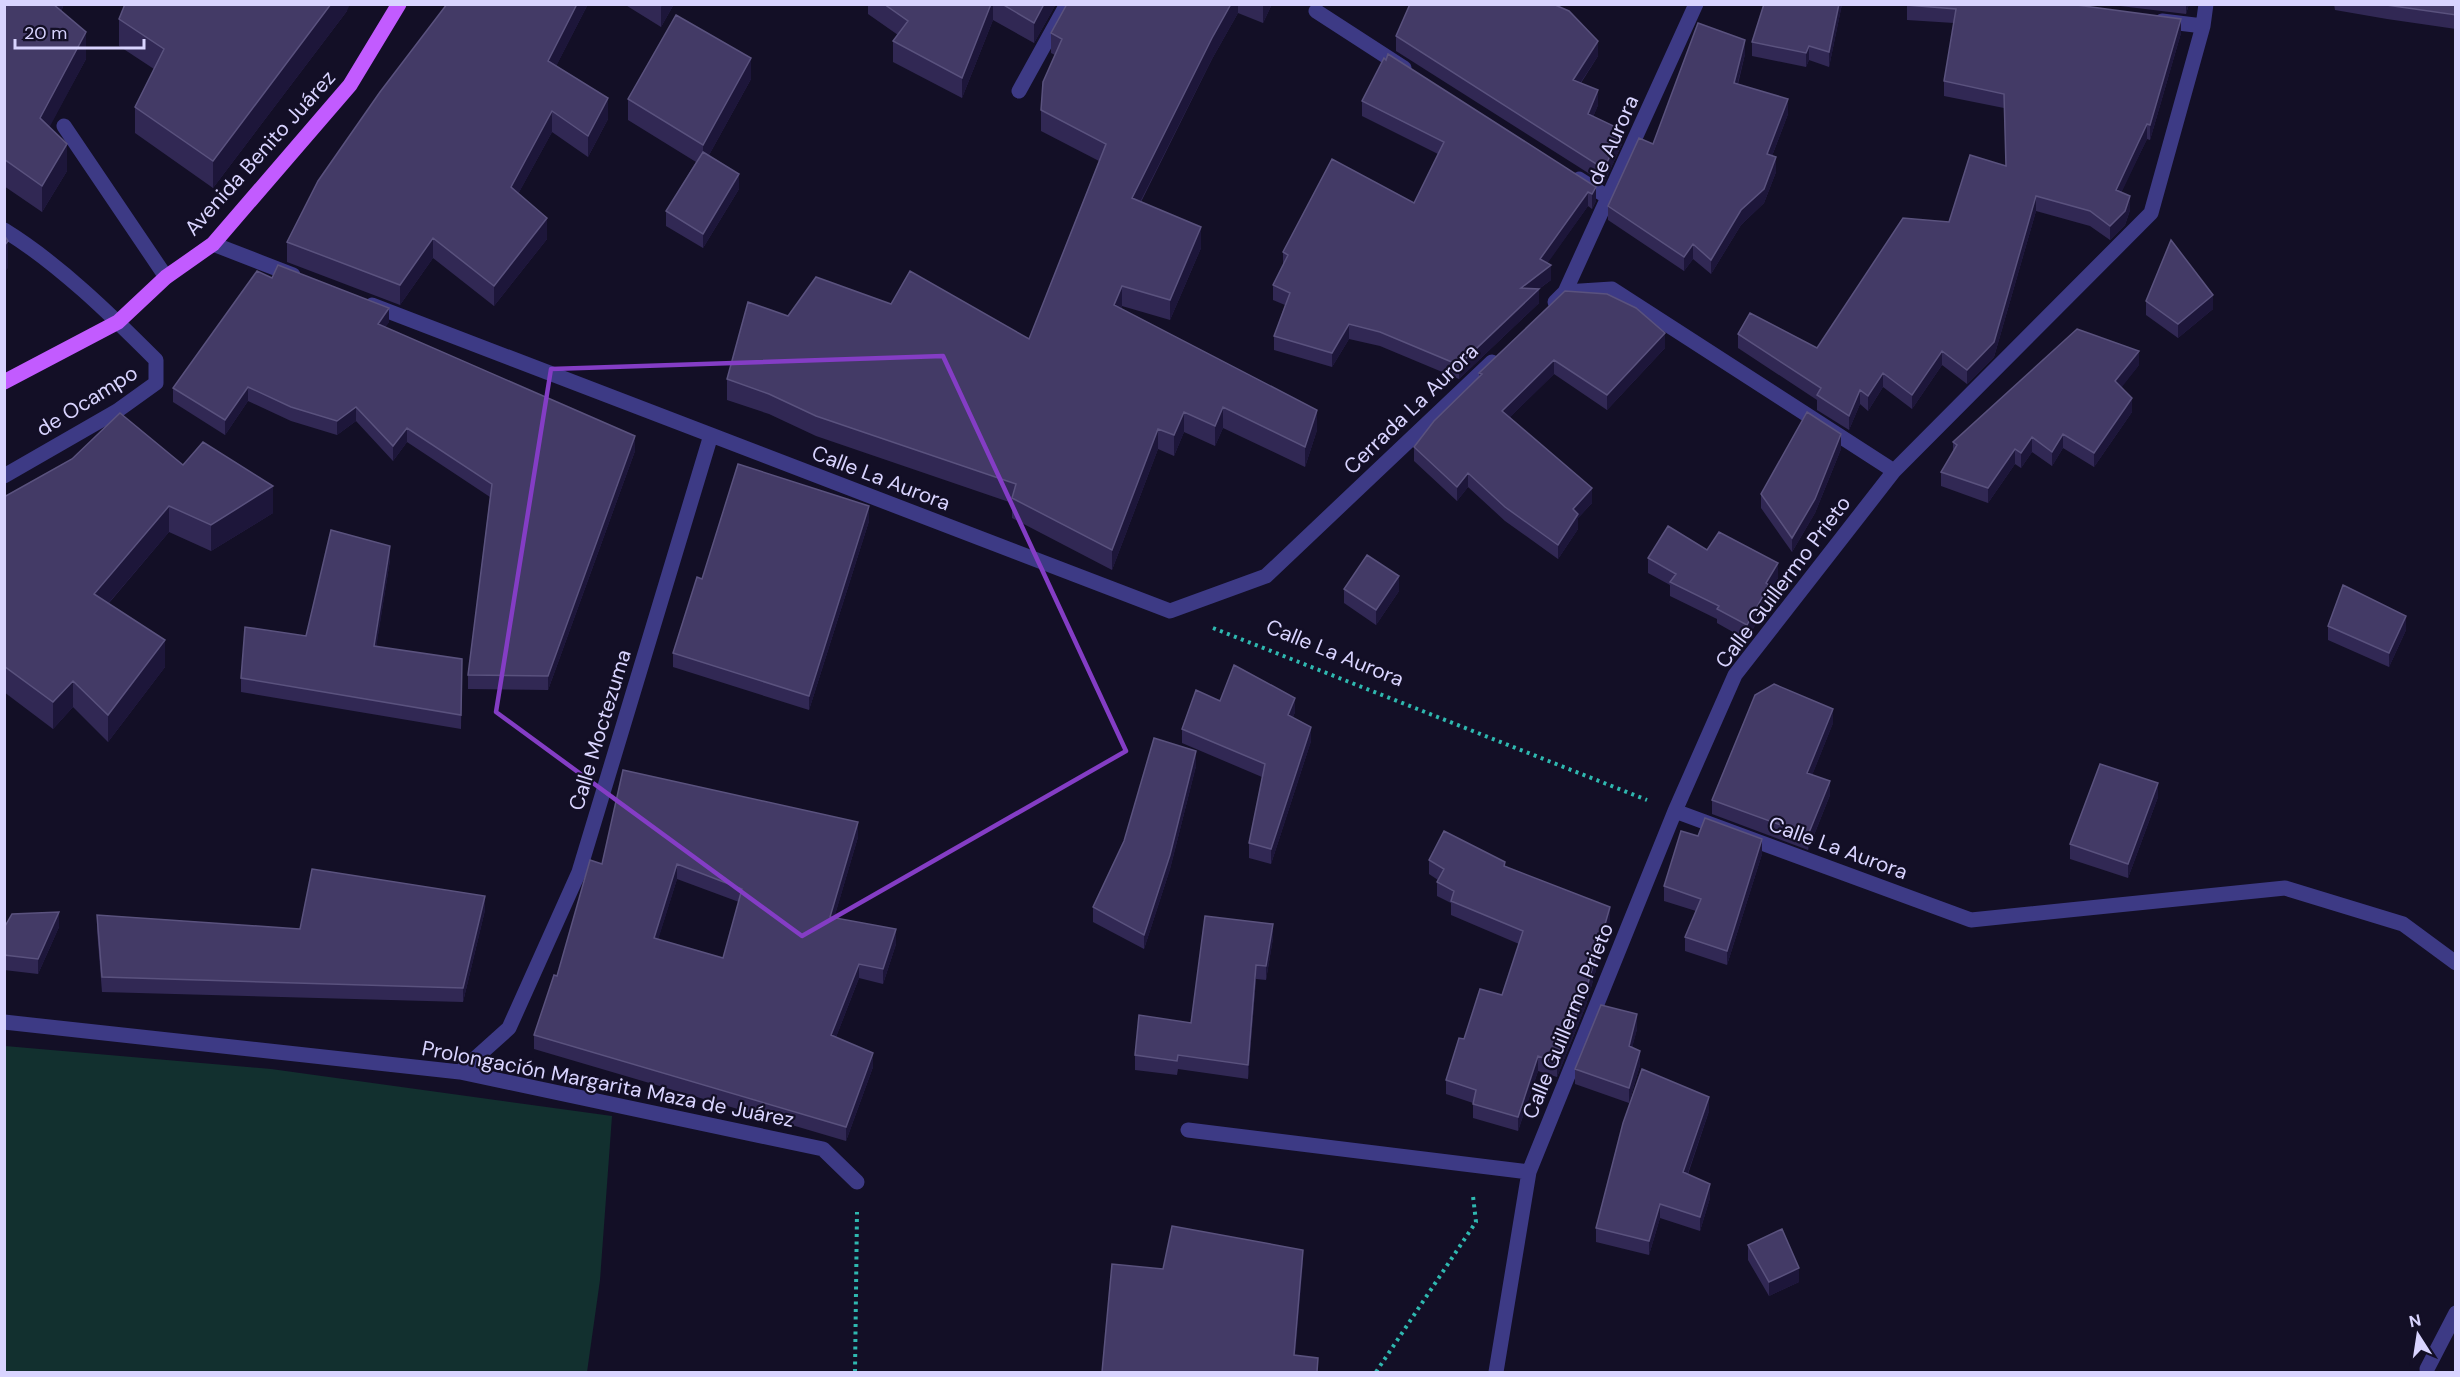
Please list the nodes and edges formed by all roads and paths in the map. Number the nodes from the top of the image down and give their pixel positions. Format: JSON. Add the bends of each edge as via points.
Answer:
{"nodes":[{"id":1,"x":399,"y":4,"type":"edge"},
{"id":2,"x":1066,"y":4,"type":"edge"},
{"id":3,"x":1696,"y":4,"type":"edge"},
{"id":4,"x":2206,"y":4,"type":"edge"},
{"id":5,"x":1316,"y":11,"type":"dead end"},
{"id":6,"x":2145,"y":19,"type":"edge"},
{"id":7,"x":2203,"y":26,"type":"junction"},
{"id":8,"x":1414,"y":74,"type":"edge"},
{"id":9,"x":1019,"y":91,"type":"dead end"},
{"id":10,"x":64,"y":126,"type":"dead end"},
{"id":11,"x":1570,"y":173,"type":"edge"},
{"id":12,"x":1609,"y":198,"type":"junction"},
{"id":13,"x":4,"y":230,"type":"edge"},
{"id":14,"x":213,"y":244,"type":"junction"},
{"id":15,"x":166,"y":277,"type":"junction"},
{"id":16,"x":312,"y":282,"type":"edge"},
{"id":17,"x":1565,"y":292,"type":"junction"},
{"id":18,"x":357,"y":299,"type":"edge"},
{"id":19,"x":1540,"y":316,"type":"edge"},
{"id":20,"x":117,"y":322,"type":"junction"},
{"id":21,"x":1506,"y":349,"type":"edge"},
{"id":22,"x":4,"y":382,"type":"edge"},
{"id":23,"x":711,"y":435,"type":"junction"},
{"id":24,"x":1894,"y":471,"type":"junction"},
{"id":25,"x":4,"y":476,"type":"edge"},
{"id":26,"x":1170,"y":611,"type":"junction"},
{"id":27,"x":1675,"y":811,"type":"junction"},
{"id":28,"x":2456,"y":963,"type":"edge"},
{"id":29,"x":4,"y":1022,"type":"edge"},
{"id":30,"x":460,"y":1072,"type":"junction"},
{"id":31,"x":1188,"y":1130,"type":"dead end"},
{"id":32,"x":1445,"y":1161,"type":"junction"},
{"id":33,"x":1529,"y":1172,"type":"junction"},
{"id":34,"x":857,"y":1182,"type":"joint"},
{"id":35,"x":2456,"y":1313,"type":"edge"},
{"id":36,"x":2427,"y":1369,"type":"dead end"},
{"id":37,"x":855,"y":1372,"type":"edge"},
{"id":38,"x":1376,"y":1372,"type":"edge"},
{"id":39,"x":1496,"y":1372,"type":"edge"}],
"edges":[{"from":1,"to":14,"type":"main road","name":"Avenida Benito Juárez","via":[[350,85]]},
{"from":2,"to":9,"type":"street"},
{"from":3,"to":12,"type":"street","name":"de Aurora"},
{"from":4,"to":7,"type":"street","name":"Calle Guillermo Prieto"},
{"from":5,"to":8,"type":"street"},
{"from":6,"to":7,"type":"street"},
{"from":7,"to":24,"type":"street","name":"Calle Guillermo Prieto","via":[[2151,213]]},
{"from":10,"to":15,"type":"street"},
{"from":11,"to":12,"type":"street"},
{"from":12,"to":17,"type":"street","name":"de Aurora"},
{"from":13,"to":20,"type":"street","via":[[26,243]]},
{"from":14,"to":15,"type":"main road","name":"Avenida Benito Juárez"},
{"from":14,"to":16,"type":"street"},
{"from":15,"to":20,"type":"main road","name":"Avenida Benito Juárez"},
{"from":17,"to":19,"type":"street"},
{"from":17,"to":24,"type":"street","via":[[1612,289]]},
{"from":18,"to":23,"type":"street","name":"Calle La Aurora"},
{"from":20,"to":22,"type":"main road","name":"Avenida Benito Juárez"},
{"from":20,"to":25,"type":"street","name":"de Ocampo","via":[[156,360],[156,383],[117,411]]},
{"from":21,"to":26,"type":"street","name":"Cerrada La Aurora","via":[[1266,576]]},
{"from":23,"to":26,"type":"street","name":"Calle La Aurora"},
{"from":23,"to":30,"type":"street","name":"Calle Moctezuma","via":[[579,873],[509,1028]]},
{"from":24,"to":27,"type":"street","name":"Calle Guillermo Prieto","via":[[1735,675]]},
{"from":26,"to":27,"type":"path","name":"Calle La Aurora"},
{"from":27,"to":28,"type":"street","name":"Calle La Aurora","via":[[1971,920],[2285,888],[2403,924]]},
{"from":27,"to":33,"type":"street","name":"Calle Guillermo Prieto"},
{"from":29,"to":30,"type":"street","name":"Prolongación Margarita Maza de Juárez"},
{"from":30,"to":34,"type":"street","name":"Prolongación Margarita Maza de Juárez","via":[[823,1149]]},
{"from":31,"to":32,"type":"street"},
{"from":32,"to":33,"type":"street"},
{"from":32,"to":38,"type":"path","via":[[1472,1190],[1476,1222]]},
{"from":33,"to":39,"type":"street","name":"Calle Guillermo Prieto"},
{"from":34,"to":37,"type":"path"},
{"from":35,"to":36,"type":"street"}]}
